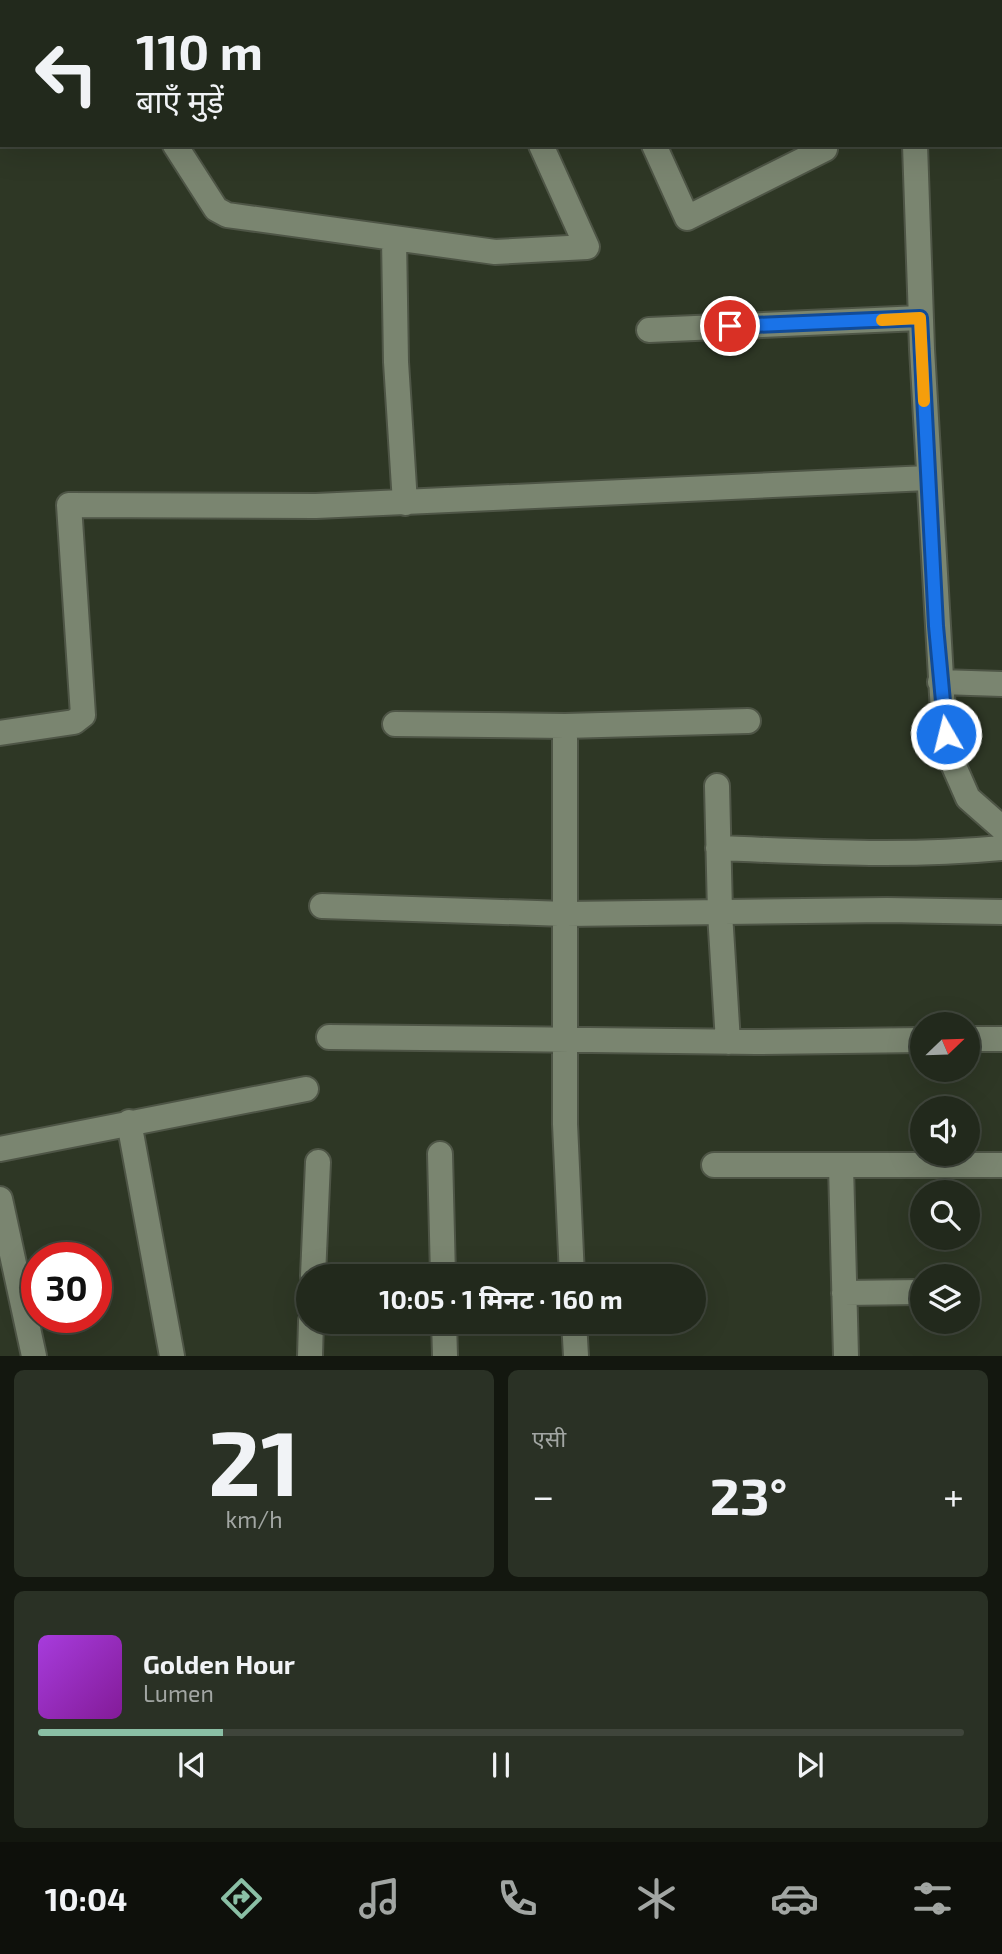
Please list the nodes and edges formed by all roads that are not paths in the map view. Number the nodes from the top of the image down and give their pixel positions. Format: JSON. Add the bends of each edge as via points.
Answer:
{"nodes":[{"id":1,"x":176,"y":147,"type":"edge"},
{"id":2,"x":542,"y":147,"type":"edge"},
{"id":3,"x":655,"y":147,"type":"edge"},
{"id":4,"x":824,"y":147,"type":"edge"},
{"id":5,"x":915,"y":147,"type":"edge"},
{"id":6,"x":394,"y":238,"type":"junction"},
{"id":7,"x":920,"y":318,"type":"junction"},
{"id":8,"x":649,"y":330,"type":"dead end"},
{"id":9,"x":928,"y":478,"type":"junction"},
{"id":10,"x":405,"y":503,"type":"junction"},
{"id":11,"x":940,"y":682,"type":"junction"},
{"id":12,"x":1002,"y":684,"type":"edge"},
{"id":13,"x":748,"y":722,"type":"dead end"},
{"id":14,"x":395,"y":724,"type":"dead end"},
{"id":15,"x":565,"y":726,"type":"junction"},
{"id":16,"x":0,"y":733,"type":"edge"},
{"id":17,"x":717,"y":786,"type":"dead end"},
{"id":18,"x":1002,"y":828,"type":"edge"},
{"id":19,"x":718,"y":848,"type":"junction"},
{"id":20,"x":1002,"y":848,"type":"edge"},
{"id":21,"x":322,"y":906,"type":"dead end"},
{"id":22,"x":1002,"y":912,"type":"edge"},
{"id":23,"x":720,"y":913,"type":"junction"},
{"id":24,"x":566,"y":914,"type":"junction"},
{"id":25,"x":329,"y":1037,"type":"dead end"},
{"id":26,"x":980,"y":1039,"type":"edge"},
{"id":27,"x":1002,"y":1039,"type":"edge"},
{"id":28,"x":910,"y":1040,"type":"edge"},
{"id":29,"x":565,"y":1041,"type":"junction"},
{"id":30,"x":728,"y":1042,"type":"junction"},
{"id":31,"x":306,"y":1089,"type":"dead end"},
{"id":32,"x":129,"y":1122,"type":"junction"},
{"id":33,"x":0,"y":1149,"type":"edge"},
{"id":34,"x":440,"y":1154,"type":"dead end"},
{"id":35,"x":318,"y":1162,"type":"dead end"},
{"id":36,"x":714,"y":1165,"type":"dead end"},
{"id":37,"x":1002,"y":1165,"type":"edge"},
{"id":38,"x":841,"y":1166,"type":"junction"},
{"id":39,"x":0,"y":1199,"type":"edge"},
{"id":40,"x":314,"y":1264,"type":"edge"},
{"id":41,"x":443,"y":1264,"type":"edge"},
{"id":42,"x":571,"y":1264,"type":"edge"},
{"id":43,"x":910,"y":1292,"type":"edge"},
{"id":44,"x":844,"y":1293,"type":"junction"},
{"id":45,"x":311,"y":1334,"type":"edge"},
{"id":46,"x":444,"y":1334,"type":"edge"},
{"id":47,"x":575,"y":1334,"type":"edge"},
{"id":48,"x":33,"y":1356,"type":"edge"},
{"id":49,"x":172,"y":1356,"type":"edge"},
{"id":50,"x":310,"y":1356,"type":"edge"},
{"id":51,"x":445,"y":1356,"type":"edge"},
{"id":52,"x":576,"y":1356,"type":"edge"},
{"id":53,"x":846,"y":1356,"type":"edge"}],
"edges":[{"from":1,"to":6,"type":"street","via":[[216,209],[227,215]]},
{"from":2,"to":6,"type":"street","via":[[587,247],[495,252]]},
{"from":3,"to":4,"type":"street","via":[[687,218]]},
{"from":5,"to":7,"type":"street"},
{"from":6,"to":10,"type":"street"},
{"from":7,"to":8,"type":"street"},
{"from":7,"to":9,"type":"street"},
{"from":9,"to":10,"type":"street"},
{"from":9,"to":11,"type":"street"},
{"from":10,"to":16,"type":"street","via":[[69,505],[83,715],[74,722]]},
{"from":11,"to":12,"type":"street"},
{"from":11,"to":18,"type":"street","via":[[950,757],[968,797]]},
{"from":13,"to":15,"type":"street"},
{"from":14,"to":15,"type":"street"},
{"from":15,"to":24,"type":"street"},
{"from":17,"to":19,"type":"street"},
{"from":19,"to":20,"type":"street","via":[[842,853],[956,853]]},
{"from":19,"to":23,"type":"street"},
{"from":21,"to":24,"type":"street"},
{"from":22,"to":23,"type":"street"},
{"from":23,"to":24,"type":"street"},
{"from":23,"to":30,"type":"street"},
{"from":24,"to":29,"type":"street"},
{"from":25,"to":29,"type":"street"},
{"from":26,"to":27,"type":"street"},
{"from":28,"to":30,"type":"street"},
{"from":29,"to":30,"type":"street"},
{"from":29,"to":42,"type":"street"},
{"from":31,"to":32,"type":"street"},
{"from":32,"to":33,"type":"street"},
{"from":32,"to":49,"type":"street"},
{"from":34,"to":41,"type":"street"},
{"from":35,"to":40,"type":"street"},
{"from":36,"to":38,"type":"street"},
{"from":37,"to":38,"type":"street"},
{"from":38,"to":44,"type":"street"},
{"from":39,"to":48,"type":"street"},
{"from":43,"to":44,"type":"street"},
{"from":44,"to":53,"type":"street"},
{"from":45,"to":50,"type":"street"},
{"from":46,"to":51,"type":"street"},
{"from":47,"to":52,"type":"street"}]}
